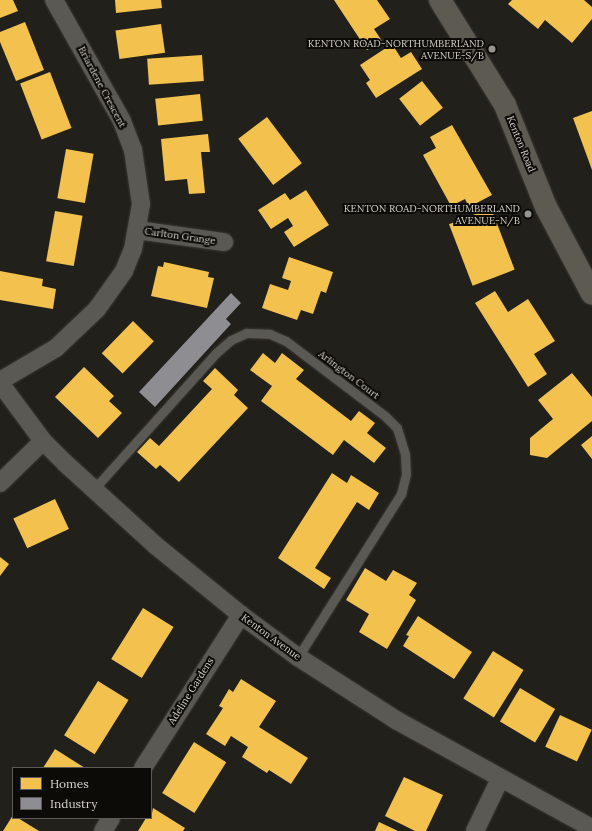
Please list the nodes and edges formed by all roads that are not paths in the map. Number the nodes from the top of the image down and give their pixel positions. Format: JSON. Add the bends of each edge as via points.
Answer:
{"nodes":[{"id":1,"x":54,"y":0,"type":"edge"},
{"id":2,"x":440,"y":0,"type":"edge"},
{"id":3,"x":137,"y":230,"type":"junction"},
{"id":4,"x":224,"y":242,"type":"dead end"},
{"id":5,"x":592,"y":294,"type":"edge"},
{"id":6,"x":0,"y":382,"type":"edge"},
{"id":7,"x":43,"y":441,"type":"junction"},
{"id":8,"x":0,"y":483,"type":"edge"},
{"id":9,"x":94,"y":489,"type":"junction"},
{"id":10,"x":241,"y":615,"type":"junction"},
{"id":11,"x":298,"y":657,"type":"junction"},
{"id":12,"x":144,"y":767,"type":"edge"},
{"id":13,"x":500,"y":779,"type":"junction"},
{"id":14,"x":110,"y":819,"type":"edge"},
{"id":15,"x":592,"y":828,"type":"edge"},
{"id":16,"x":103,"y":831,"type":"edge"},
{"id":17,"x":475,"y":831,"type":"edge"}],
"edges":[{"from":1,"to":3,"type":"street","name":"Briardene Crescent","via":[[122,121],[133,150],[141,204]]},
{"from":2,"to":5,"type":"street","name":"Kenton Road","via":[[505,105],[546,207]]},
{"from":3,"to":4,"type":"street","name":"Carlton Grange"},
{"from":3,"to":6,"type":"street","name":"Briardene Crescent","via":[[124,270],[97,310],[56,348]]},
{"from":6,"to":7,"type":"street","name":"Kenton Avenue"},
{"from":7,"to":8,"type":"street"},
{"from":7,"to":9,"type":"street","name":"Kenton Avenue"},
{"from":9,"to":10,"type":"street","name":"Kenton Avenue","via":[[155,545]]},
{"from":9,"to":11,"type":"lane","name":"Arlington Court","via":[[216,352],[231,340],[246,333],[270,334],[286,341],[385,416],[397,428],[406,455],[406,474],[401,494]]},
{"from":10,"to":11,"type":"street","name":"Kenton Avenue"},
{"from":10,"to":12,"type":"street","name":"Adeline Gardens"},
{"from":11,"to":13,"type":"street","name":"Kenton Avenue","via":[[396,720]]},
{"from":13,"to":15,"type":"street","name":"Kenton Avenue"},
{"from":13,"to":17,"type":"street"},
{"from":14,"to":16,"type":"street"}]}
